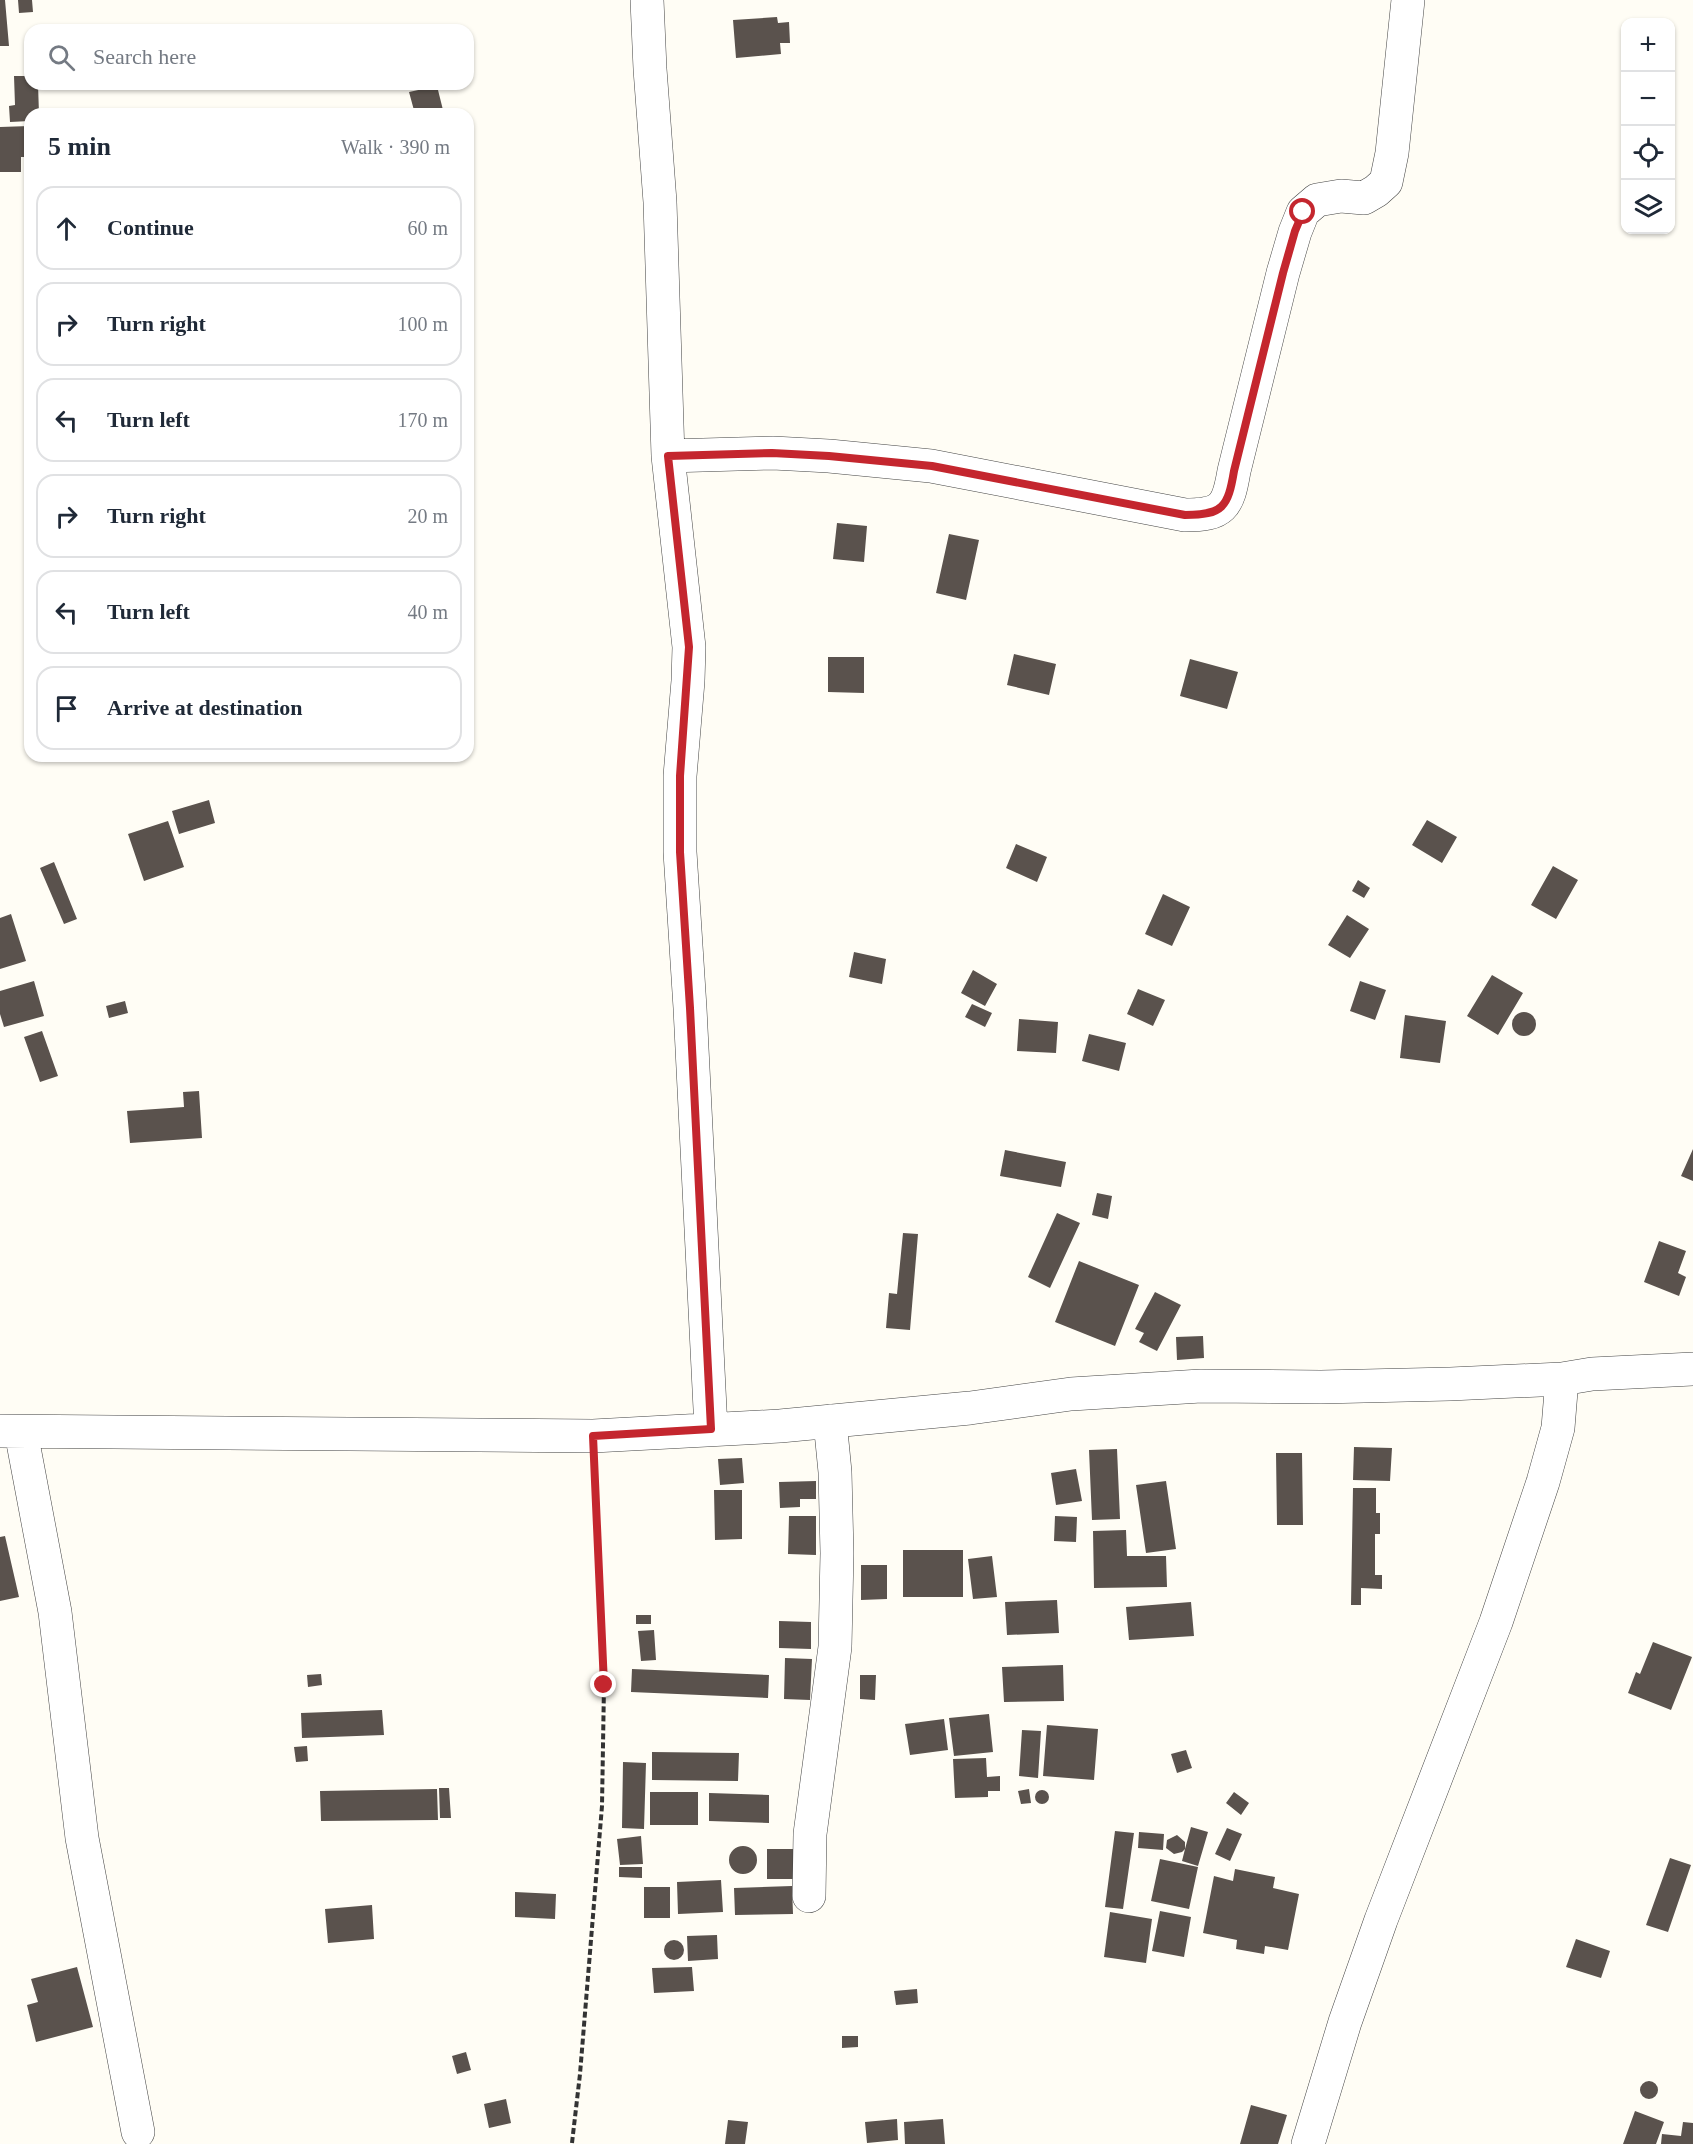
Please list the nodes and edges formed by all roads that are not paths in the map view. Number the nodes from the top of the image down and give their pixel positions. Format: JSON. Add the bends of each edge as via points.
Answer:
{"nodes":[{"id":1,"x":647,"y":0,"type":"edge"},
{"id":2,"x":1408,"y":0,"type":"edge"},
{"id":3,"x":668,"y":456,"type":"junction"},
{"id":4,"x":1693,"y":1369,"type":"edge"},
{"id":5,"x":1562,"y":1379,"type":"junction"},
{"id":6,"x":830,"y":1421,"type":"junction"},
{"id":7,"x":711,"y":1429,"type":"junction"},
{"id":8,"x":10,"y":1432,"type":"edge"},
{"id":9,"x":808,"y":1896,"type":"dead end"},
{"id":10,"x":138,"y":2132,"type":"dead end"},
{"id":11,"x":1308,"y":2144,"type":"edge"}],
"edges":[{"from":1,"to":3,"type":"street","via":[[660,202]]},
{"from":2,"to":3,"type":"street","via":[[1386,182],[1364,198],[1317,200],[1303,212],[1283,273],[1230,496],[1220,508],[1206,515],[1185,515],[932,466],[829,456]]},
{"from":3,"to":7,"type":"street","via":[[689,647],[680,776],[680,852]]},
{"from":4,"to":5,"type":"street"},
{"from":5,"to":6,"type":"street","via":[[1321,1387],[1201,1386],[1071,1394]]},
{"from":5,"to":11,"type":"street","via":[[1558,1428],[1497,1622],[1381,1920]]},
{"from":6,"to":7,"type":"street"},
{"from":6,"to":9,"type":"street","via":[[836,1472],[835,1647],[810,1834]]},
{"from":7,"to":8,"type":"street","via":[[593,1436]]},
{"from":8,"to":10,"type":"street","via":[[55,1612],[82,1838]]}]}
